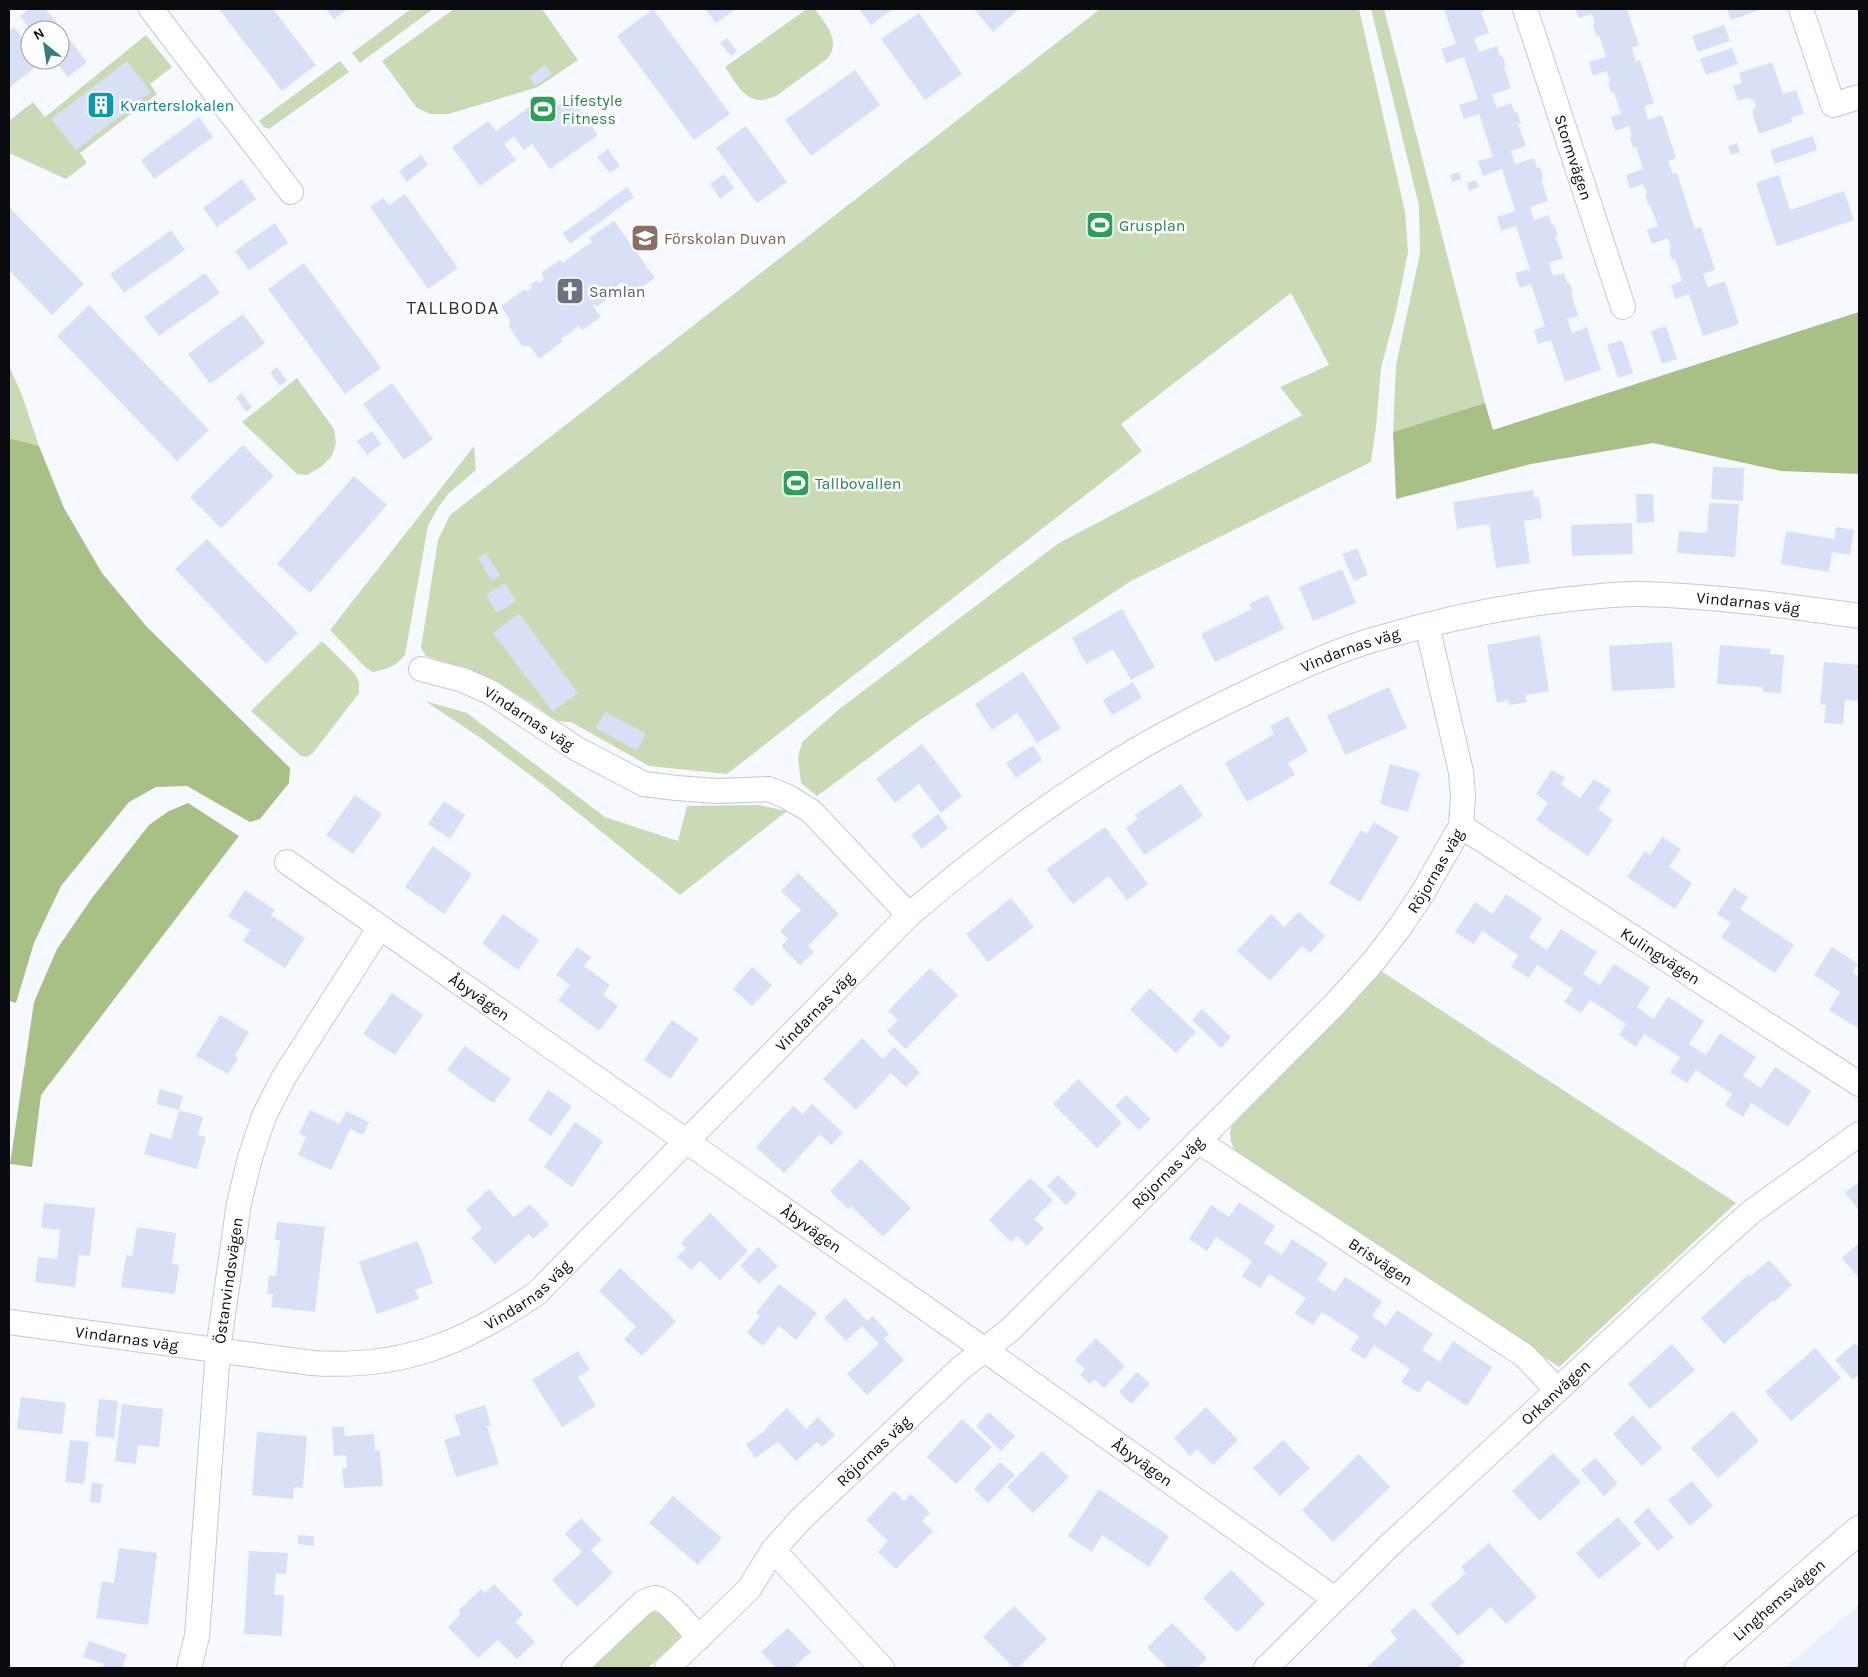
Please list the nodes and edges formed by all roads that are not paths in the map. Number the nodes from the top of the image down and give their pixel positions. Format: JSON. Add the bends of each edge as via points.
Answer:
{"nodes":[{"id":1,"x":151,"y":9,"type":"edge"},
{"id":2,"x":1525,"y":9,"type":"edge"},
{"id":3,"x":1801,"y":9,"type":"edge"},
{"id":4,"x":1859,"y":97,"type":"edge"},
{"id":5,"x":291,"y":192,"type":"dead end"},
{"id":6,"x":1623,"y":307,"type":"dead end"},
{"id":7,"x":1859,"y":616,"type":"edge"},
{"id":8,"x":1427,"y":625,"type":"junction"},
{"id":9,"x":421,"y":669,"type":"dead end"},
{"id":10,"x":1460,"y":826,"type":"junction"},
{"id":11,"x":287,"y":862,"type":"dead end"},
{"id":12,"x":909,"y":915,"type":"junction"},
{"id":13,"x":380,"y":927,"type":"junction"},
{"id":14,"x":1859,"y":1084,"type":"edge"},
{"id":15,"x":1859,"y":1134,"type":"edge"},
{"id":16,"x":687,"y":1141,"type":"junction"},
{"id":17,"x":1198,"y":1141,"type":"junction"},
{"id":18,"x":9,"y":1322,"type":"edge"},
{"id":19,"x":218,"y":1350,"type":"junction"},
{"id":20,"x":985,"y":1350,"type":"junction"},
{"id":21,"x":1557,"y":1390,"type":"junction"},
{"id":22,"x":1859,"y":1530,"type":"edge"},
{"id":23,"x":773,"y":1550,"type":"junction"},
{"id":24,"x":1335,"y":1599,"type":"junction"},
{"id":25,"x":699,"y":1638,"type":"junction"},
{"id":26,"x":190,"y":1668,"type":"edge"},
{"id":27,"x":574,"y":1668,"type":"edge"},
{"id":28,"x":667,"y":1668,"type":"edge"},
{"id":29,"x":882,"y":1668,"type":"edge"},
{"id":30,"x":1266,"y":1668,"type":"edge"},
{"id":31,"x":1699,"y":1668,"type":"edge"}],
"edges":[{"from":1,"to":5,"type":"street"},
{"from":2,"to":6,"type":"street","name":"Stormvägen"},
{"from":3,"to":4,"type":"street","via":[[1833,106]]},
{"from":7,"to":8,"type":"street","name":"Vindarnas väg","via":[[1736,600],[1642,594],[1533,603]]},
{"from":8,"to":10,"type":"street","name":"Röjornas väg","via":[[1461,772],[1464,797]]},
{"from":8,"to":12,"type":"street","name":"Vindarnas väg","via":[[1313,662],[1137,749],[997,843]]},
{"from":9,"to":12,"type":"street","name":"Vindarnas väg","via":[[463,680],[490,692],[577,749],[644,784],[717,791],[768,789],[786,796],[811,811]]},
{"from":10,"to":14,"type":"street","name":"Kulingvägen"},
{"from":10,"to":17,"type":"street","name":"Röjornas väg","via":[[1422,894],[1373,962]]},
{"from":11,"to":13,"type":"street","name":"Åbyvägen"},
{"from":12,"to":16,"type":"street","name":"Vindarnas väg"},
{"from":13,"to":16,"type":"street","name":"Åbyvägen"},
{"from":13,"to":19,"type":"street","name":"Östanvindsvägen","via":[[284,1078],[264,1116],[239,1203]]},
{"from":15,"to":21,"type":"street","name":"Orkanvägen","via":[[1750,1213]]},
{"from":16,"to":19,"type":"street","name":"Vindarnas väg","via":[[537,1293],[475,1332],[409,1356],[343,1366]]},
{"from":16,"to":20,"type":"street","name":"Åbyvägen"},
{"from":17,"to":20,"type":"street","name":"Röjornas väg","via":[[1010,1330]]},
{"from":17,"to":21,"type":"street","name":"Brisvägen","via":[[1525,1356]]},
{"from":18,"to":19,"type":"street","name":"Vindarnas väg"},
{"from":19,"to":26,"type":"street","name":"Östanvindsvägen","via":[[197,1636]]},
{"from":20,"to":23,"type":"street","name":"Röjornas väg","via":[[961,1368],[801,1519]]},
{"from":20,"to":24,"type":"street","name":"Åbyvägen"},
{"from":21,"to":24,"type":"street","name":"Orkanvägen"},
{"from":22,"to":31,"type":"main road","name":"Linghemsvägen"},
{"from":23,"to":25,"type":"street","name":"Röjornas väg","via":[[749,1589]]},
{"from":23,"to":29,"type":"street"},
{"from":24,"to":30,"type":"street","name":"Orkanvägen"},
{"from":25,"to":27,"type":"street","via":[[669,1606],[654,1598],[644,1602]]},
{"from":25,"to":28,"type":"street","name":"Röjornas väg"}]}
